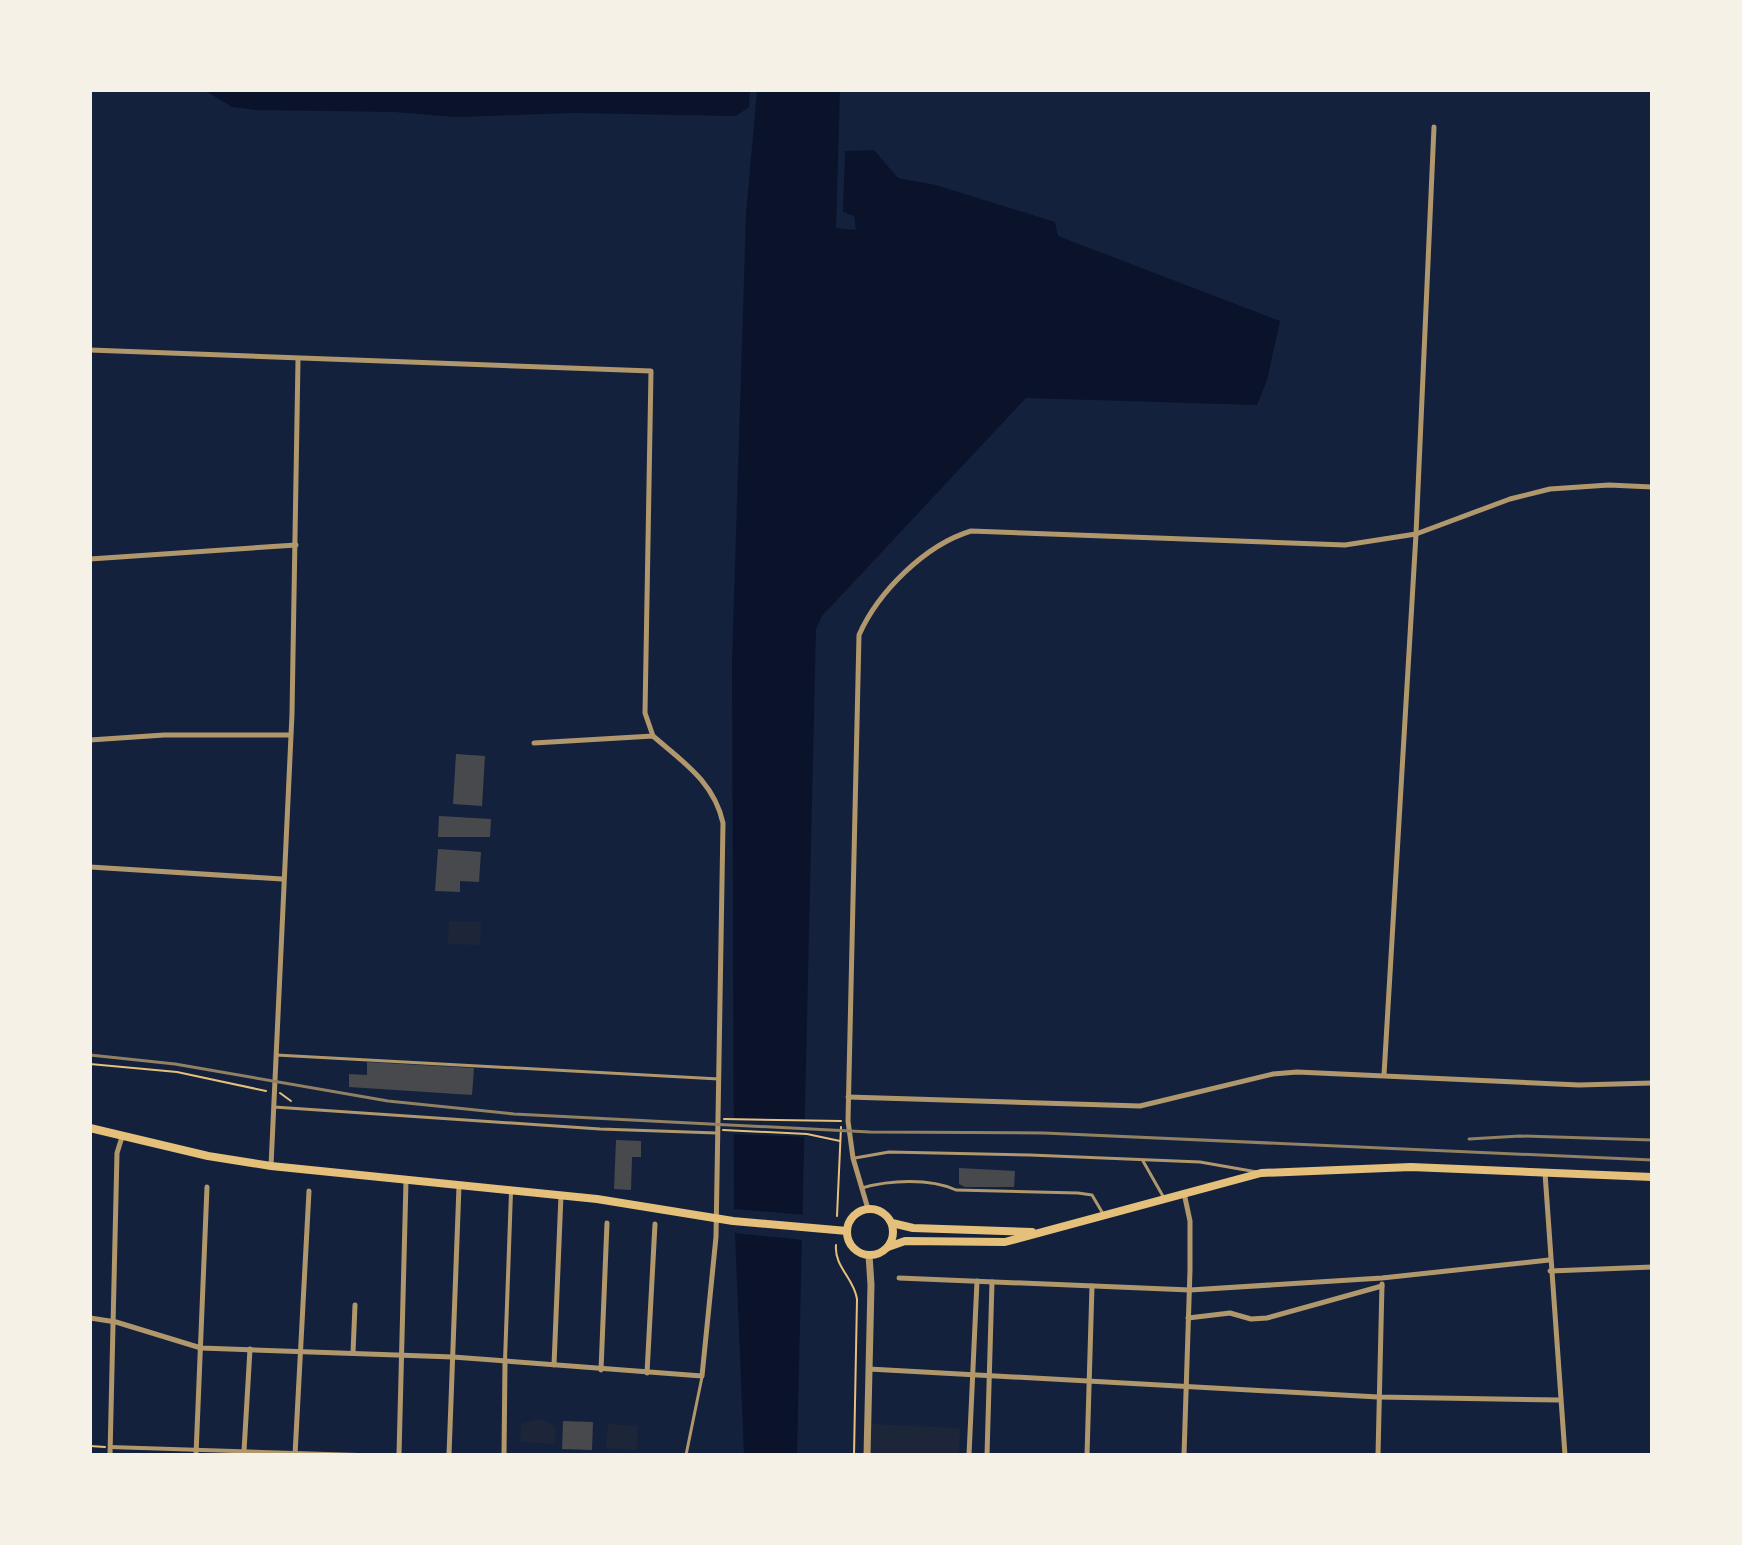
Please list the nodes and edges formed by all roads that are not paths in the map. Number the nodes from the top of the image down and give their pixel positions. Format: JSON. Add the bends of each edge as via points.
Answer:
{"nodes":[{"id":1,"x":1434,"y":127,"type":"dead end"},
{"id":2,"x":90,"y":350,"type":"edge"},
{"id":3,"x":298,"y":360,"type":"junction"},
{"id":4,"x":1652,"y":487,"type":"edge"},
{"id":5,"x":1416,"y":534,"type":"junction"},
{"id":6,"x":296,"y":545,"type":"junction"},
{"id":7,"x":90,"y":559,"type":"edge"},
{"id":8,"x":290,"y":735,"type":"junction"},
{"id":9,"x":653,"y":736,"type":"junction"},
{"id":10,"x":90,"y":740,"type":"edge"},
{"id":11,"x":534,"y":743,"type":"dead end"},
{"id":12,"x":90,"y":867,"type":"edge"},
{"id":13,"x":282,"y":879,"type":"junction"},
{"id":14,"x":275,"y":1055,"type":"junction"},
{"id":15,"x":1384,"y":1075,"type":"junction"},
{"id":16,"x":719,"y":1079,"type":"junction"},
{"id":17,"x":1652,"y":1083,"type":"edge"},
{"id":18,"x":848,"y":1097,"type":"junction"},
{"id":19,"x":274,"y":1107,"type":"junction"},
{"id":20,"x":90,"y":1128,"type":"edge"},
{"id":21,"x":718,"y":1133,"type":"junction"},
{"id":22,"x":122,"y":1137,"type":"junction"},
{"id":23,"x":853,"y":1158,"type":"junction"},
{"id":24,"x":1143,"y":1161,"type":"junction"},
{"id":25,"x":271,"y":1166,"type":"junction"},
{"id":26,"x":1261,"y":1173,"type":"junction"},
{"id":27,"x":1545,"y":1173,"type":"junction"},
{"id":28,"x":1652,"y":1177,"type":"edge"},
{"id":29,"x":406,"y":1181,"type":"junction"},
{"id":30,"x":459,"y":1186,"type":"junction"},
{"id":31,"x":207,"y":1187,"type":"dead end"},
{"id":32,"x":862,"y":1188,"type":"junction"},
{"id":33,"x":309,"y":1191,"type":"dead end"},
{"id":34,"x":511,"y":1192,"type":"junction"},
{"id":35,"x":1184,"y":1192,"type":"junction"},
{"id":36,"x":561,"y":1195,"type":"junction"},
{"id":37,"x":1164,"y":1198,"type":"junction"},
{"id":38,"x":868,"y":1209,"type":"junction"},
{"id":39,"x":1103,"y":1216,"type":"junction"},
{"id":40,"x":716,"y":1219,"type":"junction"},
{"id":41,"x":607,"y":1223,"type":"dead end"},
{"id":42,"x":892,"y":1223,"type":"junction"},
{"id":43,"x":655,"y":1224,"type":"dead end"},
{"id":44,"x":847,"y":1231,"type":"junction"},
{"id":45,"x":1045,"y":1232,"type":"junction"},
{"id":46,"x":888,"y":1247,"type":"junction"},
{"id":47,"x":869,"y":1255,"type":"junction"},
{"id":48,"x":1549,"y":1260,"type":"junction"},
{"id":49,"x":1652,"y":1267,"type":"edge"},
{"id":50,"x":1550,"y":1271,"type":"junction"},
{"id":51,"x":899,"y":1278,"type":"dead end"},
{"id":52,"x":1382,"y":1278,"type":"junction"},
{"id":53,"x":977,"y":1281,"type":"junction"},
{"id":54,"x":992,"y":1282,"type":"junction"},
{"id":55,"x":1092,"y":1286,"type":"junction"},
{"id":56,"x":1382,"y":1286,"type":"junction"},
{"id":57,"x":1190,"y":1290,"type":"junction"},
{"id":58,"x":355,"y":1305,"type":"dead end"},
{"id":59,"x":90,"y":1318,"type":"edge"},
{"id":60,"x":1188,"y":1318,"type":"junction"},
{"id":61,"x":116,"y":1322,"type":"junction"},
{"id":62,"x":201,"y":1348,"type":"junction"},
{"id":63,"x":250,"y":1349,"type":"junction"},
{"id":64,"x":301,"y":1351,"type":"junction"},
{"id":65,"x":353,"y":1353,"type":"junction"},
{"id":66,"x":402,"y":1355,"type":"junction"},
{"id":67,"x":453,"y":1357,"type":"junction"},
{"id":68,"x":505,"y":1363,"type":"junction"},
{"id":69,"x":554,"y":1365,"type":"junction"},
{"id":70,"x":869,"y":1369,"type":"junction"},
{"id":71,"x":601,"y":1370,"type":"junction"},
{"id":72,"x":647,"y":1373,"type":"junction"},
{"id":73,"x":973,"y":1374,"type":"junction"},
{"id":74,"x":702,"y":1376,"type":"junction"},
{"id":75,"x":990,"y":1377,"type":"junction"},
{"id":76,"x":1089,"y":1381,"type":"junction"},
{"id":77,"x":1186,"y":1385,"type":"junction"},
{"id":78,"x":1378,"y":1397,"type":"junction"},
{"id":79,"x":1560,"y":1400,"type":"junction"},
{"id":80,"x":110,"y":1447,"type":"junction"},
{"id":81,"x":244,"y":1451,"type":"junction"},
{"id":82,"x":197,"y":1452,"type":"edge"},
{"id":83,"x":295,"y":1454,"type":"edge"},
{"id":84,"x":110,"y":1455,"type":"edge"},
{"id":85,"x":349,"y":1455,"type":"edge"},
{"id":86,"x":359,"y":1455,"type":"edge"},
{"id":87,"x":399,"y":1455,"type":"edge"},
{"id":88,"x":449,"y":1455,"type":"edge"},
{"id":89,"x":504,"y":1455,"type":"edge"},
{"id":90,"x":686,"y":1455,"type":"edge"},
{"id":91,"x":867,"y":1455,"type":"edge"},
{"id":92,"x":969,"y":1455,"type":"edge"},
{"id":93,"x":987,"y":1455,"type":"edge"},
{"id":94,"x":1087,"y":1455,"type":"edge"},
{"id":95,"x":1184,"y":1455,"type":"edge"},
{"id":96,"x":1378,"y":1455,"type":"edge"},
{"id":97,"x":1565,"y":1455,"type":"edge"}],
"edges":[{"from":1,"to":5,"type":"street"},
{"from":2,"to":3,"type":"street"},
{"from":3,"to":6,"type":"street"},
{"from":3,"to":9,"type":"street","via":[[651,371],[645,713]]},
{"from":4,"to":5,"type":"street","via":[[1550,489]]},
{"from":5,"to":15,"type":"street"},
{"from":5,"to":18,"type":"street","via":[[1345,545],[971,531],[940,545],[881,600],[859,635]]},
{"from":6,"to":7,"type":"street"},
{"from":6,"to":8,"type":"street"},
{"from":8,"to":10,"type":"street"},
{"from":8,"to":13,"type":"street"},
{"from":9,"to":11,"type":"street"},
{"from":9,"to":16,"type":"street","via":[[707,785],[723,823]]},
{"from":12,"to":13,"type":"street"},
{"from":13,"to":14,"type":"street"},
{"from":14,"to":16,"type":"lane"},
{"from":14,"to":19,"type":"street"},
{"from":15,"to":17,"type":"street","via":[[1579,1085]]},
{"from":15,"to":18,"type":"street","via":[[1281,1073],[1165,1102],[1121,1106]]},
{"from":16,"to":21,"type":"street"},
{"from":18,"to":23,"type":"street"},
{"from":19,"to":21,"type":"lane"},
{"from":19,"to":25,"type":"street"},
{"from":20,"to":22,"type":"main road"},
{"from":21,"to":40,"type":"street"},
{"from":22,"to":25,"type":"main road"},
{"from":22,"to":61,"type":"street","via":[[117,1153]]},
{"from":23,"to":24,"type":"lane","via":[[889,1152]]},
{"from":23,"to":32,"type":"street"},
{"from":24,"to":26,"type":"lane","via":[[1228,1165]]},
{"from":24,"to":37,"type":"lane"},
{"from":25,"to":29,"type":"main road"},
{"from":26,"to":27,"type":"main road","via":[[1411,1167]]},
{"from":26,"to":35,"type":"main road"},
{"from":27,"to":28,"type":"main road"},
{"from":27,"to":48,"type":"street"},
{"from":29,"to":30,"type":"main road"},
{"from":29,"to":66,"type":"street"},
{"from":30,"to":34,"type":"main road"},
{"from":30,"to":67,"type":"street"},
{"from":31,"to":62,"type":"street"},
{"from":32,"to":38,"type":"street"},
{"from":32,"to":39,"type":"lane","via":[[882,1182],[1078,1193],[1097,1199]]},
{"from":33,"to":64,"type":"street"},
{"from":34,"to":36,"type":"main road"},
{"from":34,"to":68,"type":"street"},
{"from":35,"to":37,"type":"main road"},
{"from":35,"to":57,"type":"street","via":[[1190,1221]]},
{"from":36,"to":40,"type":"main road"},
{"from":36,"to":69,"type":"street"},
{"from":37,"to":39,"type":"main road"},
{"from":38,"to":42,"type":"main road","via":[[882,1212]]},
{"from":38,"to":44,"type":"main road","via":[[854,1216]]},
{"from":39,"to":45,"type":"main road"},
{"from":40,"to":44,"type":"main road"},
{"from":40,"to":74,"type":"street"},
{"from":41,"to":71,"type":"street"},
{"from":42,"to":45,"type":"main road"},
{"from":42,"to":46,"type":"main road"},
{"from":43,"to":72,"type":"street"},
{"from":44,"to":47,"type":"main road","via":[[851,1244]]},
{"from":45,"to":46,"type":"main road","via":[[1005,1242],[905,1241]]},
{"from":46,"to":47,"type":"main road"},
{"from":47,"to":70,"type":"street"},
{"from":48,"to":50,"type":"street"},
{"from":48,"to":52,"type":"street"},
{"from":49,"to":50,"type":"street"},
{"from":50,"to":79,"type":"street"},
{"from":51,"to":53,"type":"street"},
{"from":52,"to":56,"type":"street"},
{"from":52,"to":57,"type":"street"},
{"from":53,"to":54,"type":"street"},
{"from":53,"to":73,"type":"street"},
{"from":54,"to":55,"type":"street"},
{"from":54,"to":75,"type":"street"},
{"from":55,"to":57,"type":"street"},
{"from":55,"to":76,"type":"street"},
{"from":56,"to":60,"type":"street","via":[[1258,1319],[1230,1313]]},
{"from":56,"to":78,"type":"street"},
{"from":57,"to":60,"type":"street"},
{"from":58,"to":65,"type":"street"},
{"from":59,"to":61,"type":"street"},
{"from":60,"to":77,"type":"street"},
{"from":61,"to":62,"type":"street"},
{"from":61,"to":80,"type":"street"},
{"from":62,"to":63,"type":"street"},
{"from":62,"to":82,"type":"street"},
{"from":63,"to":64,"type":"street"},
{"from":63,"to":81,"type":"street"},
{"from":64,"to":65,"type":"street"},
{"from":64,"to":83,"type":"street"},
{"from":65,"to":66,"type":"street"},
{"from":66,"to":67,"type":"street"},
{"from":66,"to":87,"type":"street"},
{"from":67,"to":68,"type":"street"},
{"from":67,"to":88,"type":"street"},
{"from":68,"to":69,"type":"street"},
{"from":68,"to":89,"type":"street"},
{"from":69,"to":71,"type":"street"},
{"from":70,"to":73,"type":"street"},
{"from":70,"to":91,"type":"street"},
{"from":71,"to":72,"type":"street"},
{"from":72,"to":74,"type":"street"},
{"from":73,"to":75,"type":"street"},
{"from":73,"to":92,"type":"street"},
{"from":74,"to":90,"type":"lane"},
{"from":75,"to":76,"type":"street"},
{"from":75,"to":93,"type":"street"},
{"from":76,"to":77,"type":"street"},
{"from":76,"to":94,"type":"street"},
{"from":77,"to":78,"type":"street"},
{"from":77,"to":95,"type":"street"},
{"from":78,"to":79,"type":"street"},
{"from":78,"to":96,"type":"street"},
{"from":79,"to":97,"type":"street"},
{"from":80,"to":82,"type":"street"},
{"from":80,"to":84,"type":"street"},
{"from":81,"to":82,"type":"street"},
{"from":81,"to":83,"type":"street"},
{"from":83,"to":85,"type":"street"},
{"from":85,"to":86,"type":"street"}]}
